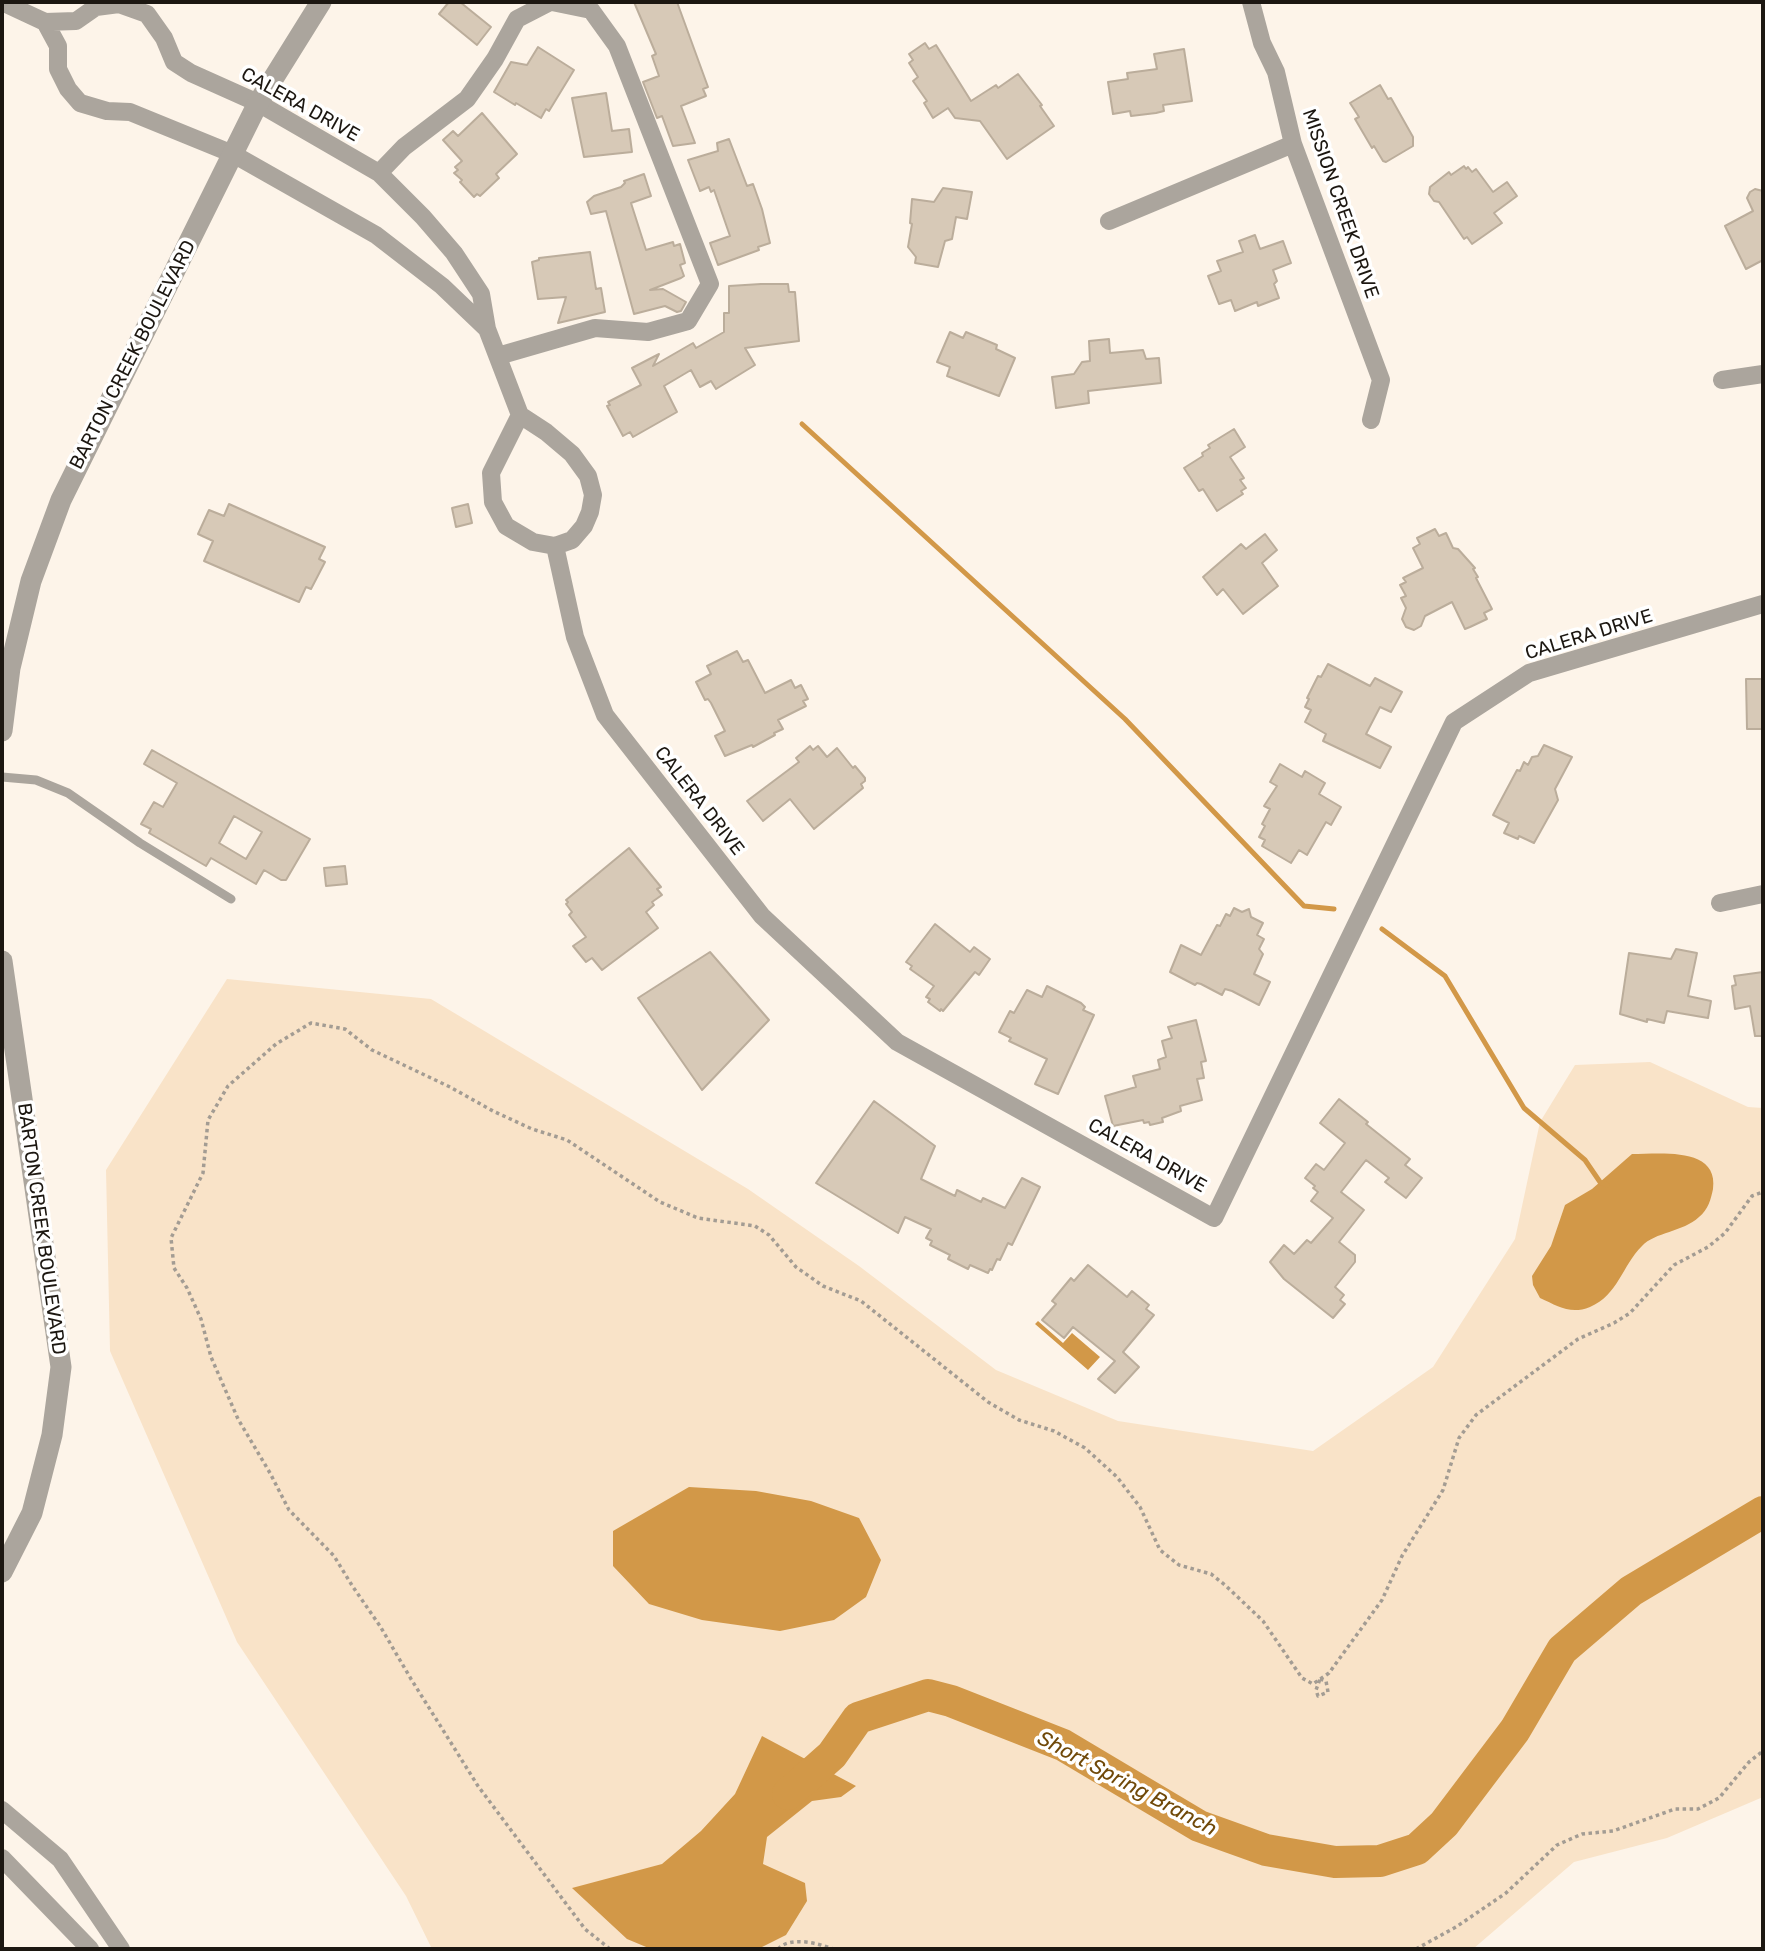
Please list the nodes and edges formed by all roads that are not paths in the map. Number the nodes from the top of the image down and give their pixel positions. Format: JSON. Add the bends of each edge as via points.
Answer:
{"nodes":[{"id":1,"x":2,"y":2,"type":"edge"},
{"id":2,"x":321,"y":2,"type":"edge"},
{"id":3,"x":551,"y":2,"type":"edge"},
{"id":4,"x":1251,"y":2,"type":"edge"},
{"id":5,"x":45,"y":22,"type":"junction"},
{"id":6,"x":258,"y":103,"type":"junction"},
{"id":7,"x":1293,"y":144,"type":"junction"},
{"id":8,"x":233,"y":155,"type":"junction"},
{"id":9,"x":379,"y":173,"type":"junction"},
{"id":10,"x":1109,"y":221,"type":"dead end"},
{"id":11,"x":487,"y":328,"type":"junction"},
{"id":12,"x":498,"y":356,"type":"junction"},
{"id":13,"x":1763,"y":373,"type":"edge"},
{"id":14,"x":1722,"y":380,"type":"dead end"},
{"id":15,"x":520,"y":415,"type":"junction"},
{"id":16,"x":1371,"y":420,"type":"dead end"},
{"id":17,"x":555,"y":546,"type":"junction"},
{"id":18,"x":1763,"y":604,"type":"edge"},
{"id":19,"x":2,"y":731,"type":"edge"},
{"id":20,"x":2,"y":777,"type":"edge"},
{"id":21,"x":1763,"y":894,"type":"edge"},
{"id":22,"x":231,"y":899,"type":"dead end"},
{"id":23,"x":1720,"y":903,"type":"dead end"},
{"id":24,"x":2,"y":961,"type":"edge"},
{"id":25,"x":2,"y":1572,"type":"edge"},
{"id":26,"x":2,"y":1810,"type":"edge"},
{"id":27,"x":2,"y":1858,"type":"edge"},
{"id":28,"x":90,"y":1949,"type":"edge"},
{"id":29,"x":121,"y":1949,"type":"edge"}],
"edges":[{"from":1,"to":5,"type":"street"},
{"from":2,"to":6,"type":"street","name":"BARTON CREEK BOULEVARD"},
{"from":3,"to":9,"type":"street","via":[[517,19],[467,99],[404,147]]},
{"from":3,"to":12,"type":"street","via":[[591,10],[617,46],[710,284],[688,321],[648,332],[595,328]]},
{"from":4,"to":7,"type":"street","name":"MISSION CREEK DRIVE","via":[[1276,72]]},
{"from":5,"to":6,"type":"street","name":"CALERA DRIVE","via":[[76,20],[96,7],[119,4],[147,14],[174,62]]},
{"from":5,"to":8,"type":"street","name":"CALERA DRIVE","via":[[58,46],[58,69],[80,103],[130,112]]},
{"from":6,"to":8,"type":"street","name":"BARTON CREEK BOULEVARD"},
{"from":6,"to":9,"type":"street","name":"CALERA DRIVE"},
{"from":7,"to":10,"type":"street"},
{"from":7,"to":16,"type":"street","name":"MISSION CREEK DRIVE","via":[[1381,380]]},
{"from":8,"to":11,"type":"street","name":"CALERA DRIVE","via":[[376,235]]},
{"from":8,"to":19,"type":"street","name":"BARTON CREEK BOULEVARD","via":[[61,500],[31,581],[10,668]]},
{"from":9,"to":11,"type":"street","name":"CALERA DRIVE","via":[[454,253],[481,294]]},
{"from":11,"to":12,"type":"street","name":"CALERA DRIVE"},
{"from":12,"to":15,"type":"street","name":"CALERA DRIVE"},
{"from":13,"to":14,"type":"street"},
{"from":15,"to":17,"type":"street","via":[[491,474],[493,502],[506,526],[533,542]]},
{"from":15,"to":17,"type":"street","via":[[572,454],[588,476],[593,495],[584,526],[572,540]]},
{"from":17,"to":18,"type":"street","name":"CALERA DRIVE","via":[[575,637],[605,715],[762,916],[897,1042],[1214,1218],[1454,722],[1529,673]]},
{"from":20,"to":22,"type":"lane","via":[[36,780],[68,793]]},
{"from":21,"to":23,"type":"street"},
{"from":24,"to":25,"type":"street","name":"BARTON CREEK BOULEVARD","via":[[61,1367],[32,1513]]},
{"from":26,"to":29,"type":"street","via":[[60,1859]]},
{"from":27,"to":28,"type":"street"}]}
